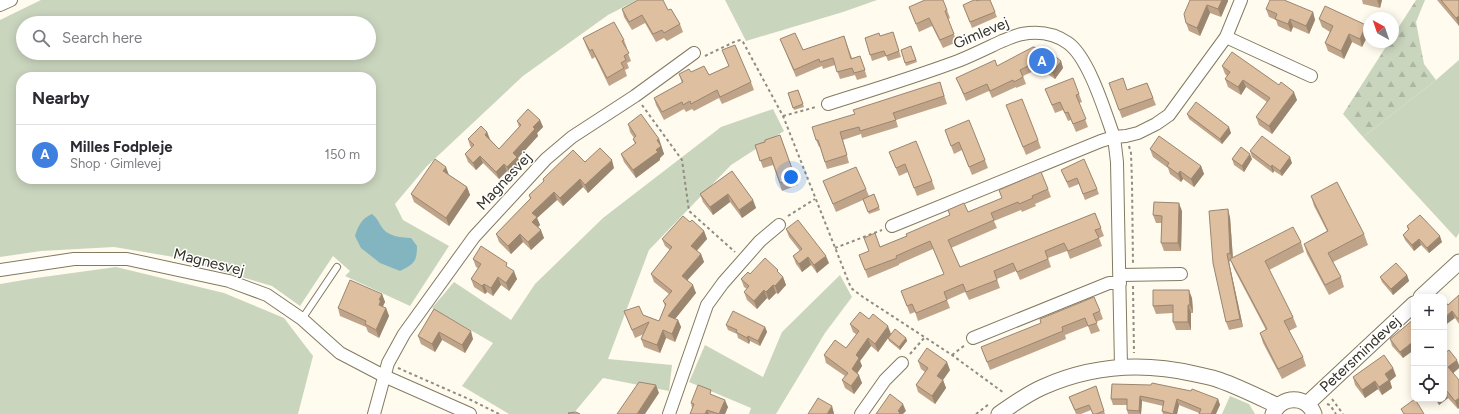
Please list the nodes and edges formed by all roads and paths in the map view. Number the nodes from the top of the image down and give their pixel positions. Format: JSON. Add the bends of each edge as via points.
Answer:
{"nodes":[{"id":1,"x":11,"y":0,"type":"edge"},
{"id":2,"x":1241,"y":0,"type":"edge"},
{"id":3,"x":0,"y":5,"type":"edge"},
{"id":4,"x":1226,"y":38,"type":"junction"},
{"id":5,"x":694,"y":53,"type":"joint"},
{"id":6,"x":1311,"y":76,"type":"dead end"},
{"id":7,"x":635,"y":96,"type":"junction"},
{"id":8,"x":828,"y":104,"type":"joint"},
{"id":9,"x":783,"y":116,"type":"junction"},
{"id":10,"x":1120,"y":137,"type":"junction"},
{"id":11,"x":815,"y":199,"type":"junction"},
{"id":12,"x":779,"y":225,"type":"joint"},
{"id":13,"x":892,"y":226,"type":"joint"},
{"id":14,"x":835,"y":248,"type":"junction"},
{"id":15,"x":744,"y":259,"type":"junction"},
{"id":16,"x":1459,"y":262,"type":"edge"},
{"id":17,"x":337,"y":267,"type":"dead end"},
{"id":18,"x":0,"y":270,"type":"edge"},
{"id":19,"x":1181,"y":274,"type":"dead end"},
{"id":20,"x":1133,"y":275,"type":"junction"},
{"id":21,"x":1120,"y":279,"type":"junction"},
{"id":22,"x":1424,"y":294,"type":"edge"},
{"id":23,"x":1411,"y":307,"type":"edge"},
{"id":24,"x":302,"y":319,"type":"junction"},
{"id":25,"x":925,"y":337,"type":"junction"},
{"id":26,"x":973,"y":338,"type":"joint"},
{"id":27,"x":1134,"y":353,"type":"dead end"},
{"id":28,"x":952,"y":355,"type":"junction"},
{"id":29,"x":388,"y":363,"type":"junction"},
{"id":30,"x":902,"y":363,"type":"joint"},
{"id":31,"x":1121,"y":367,"type":"junction"},
{"id":32,"x":384,"y":376,"type":"junction"},
{"id":33,"x":1004,"y":393,"type":"dead end"},
{"id":34,"x":1327,"y":397,"type":"dead end"},
{"id":35,"x":1326,"y":403,"type":"dead end"},
{"id":36,"x":1310,"y":409,"type":"edge"},
{"id":37,"x":1275,"y":410,"type":"edge"},
{"id":38,"x":374,"y":414,"type":"edge"},
{"id":39,"x":470,"y":414,"type":"edge"},
{"id":40,"x":499,"y":414,"type":"edge"},
{"id":41,"x":669,"y":414,"type":"edge"},
{"id":42,"x":861,"y":414,"type":"edge"},
{"id":43,"x":999,"y":414,"type":"edge"},
{"id":44,"x":1336,"y":414,"type":"edge"},
{"id":45,"x":1343,"y":414,"type":"edge"}],
"edges":[{"from":1,"to":3,"type":"street"},
{"from":2,"to":4,"type":"street"},
{"from":4,"to":6,"type":"street"},
{"from":4,"to":10,"type":"street","via":[[1169,115],[1138,133]]},
{"from":5,"to":7,"type":"street","name":"Magnesvej"},
{"from":5,"to":9,"type":"path","via":[[702,57],[741,40]]},
{"from":7,"to":15,"type":"path","via":[[682,160],[689,211]]},
{"from":7,"to":29,"type":"street","name":"Magnesvej","via":[[572,137],[546,159],[474,237],[404,334]]},
{"from":8,"to":9,"type":"path"},
{"from":8,"to":10,"type":"street","name":"Gimlevej","via":[[908,79],[1020,34],[1038,32],[1058,36],[1078,52]]},
{"from":9,"to":11,"type":"path"},
{"from":10,"to":13,"type":"street","via":[[1101,141]]},
{"from":10,"to":20,"type":"path","via":[[1131,154]]},
{"from":10,"to":21,"type":"street","name":"Gimlevej","via":[[1117,162]]},
{"from":11,"to":12,"type":"path","via":[[780,221]]},
{"from":11,"to":14,"type":"path"},
{"from":12,"to":15,"type":"street"},
{"from":13,"to":14,"type":"path"},
{"from":14,"to":25,"type":"path","via":[[851,288]]},
{"from":15,"to":41,"type":"street","via":[[707,305]]},
{"from":16,"to":22,"type":"street"},
{"from":17,"to":24,"type":"lane"},
{"from":18,"to":24,"type":"street","name":"Magnesvej","via":[[74,259],[127,259],[229,281],[267,295]]},
{"from":19,"to":20,"type":"street"},
{"from":20,"to":21,"type":"street"},
{"from":20,"to":27,"type":"path"},
{"from":21,"to":26,"type":"street"},
{"from":21,"to":31,"type":"street","name":"Gimlevej"},
{"from":23,"to":36,"type":"street","name":"Petersmindevej"},
{"from":24,"to":32,"type":"street","name":"Magnesvej","via":[[340,353]]},
{"from":25,"to":28,"type":"path"},
{"from":25,"to":30,"type":"path"},
{"from":26,"to":28,"type":"path"},
{"from":28,"to":33,"type":"path"},
{"from":29,"to":32,"type":"street","name":"Magnesvej"},
{"from":29,"to":40,"type":"path"},
{"from":30,"to":42,"type":"street","via":[[885,380]]},
{"from":31,"to":37,"type":"street","via":[[1150,367],[1219,380]]},
{"from":31,"to":43,"type":"street","via":[[1103,368],[1054,382],[1020,399]]},
{"from":32,"to":38,"type":"street","name":"Magnesvej"},
{"from":32,"to":39,"type":"street","name":"Magnesvej"},
{"from":34,"to":45,"type":"path","via":[[1331,397]]},
{"from":35,"to":44,"type":"path"},
{"from":36,"to":37,"type":"street","via":[[1302,401],[1292,399],[1282,403]]}]}
